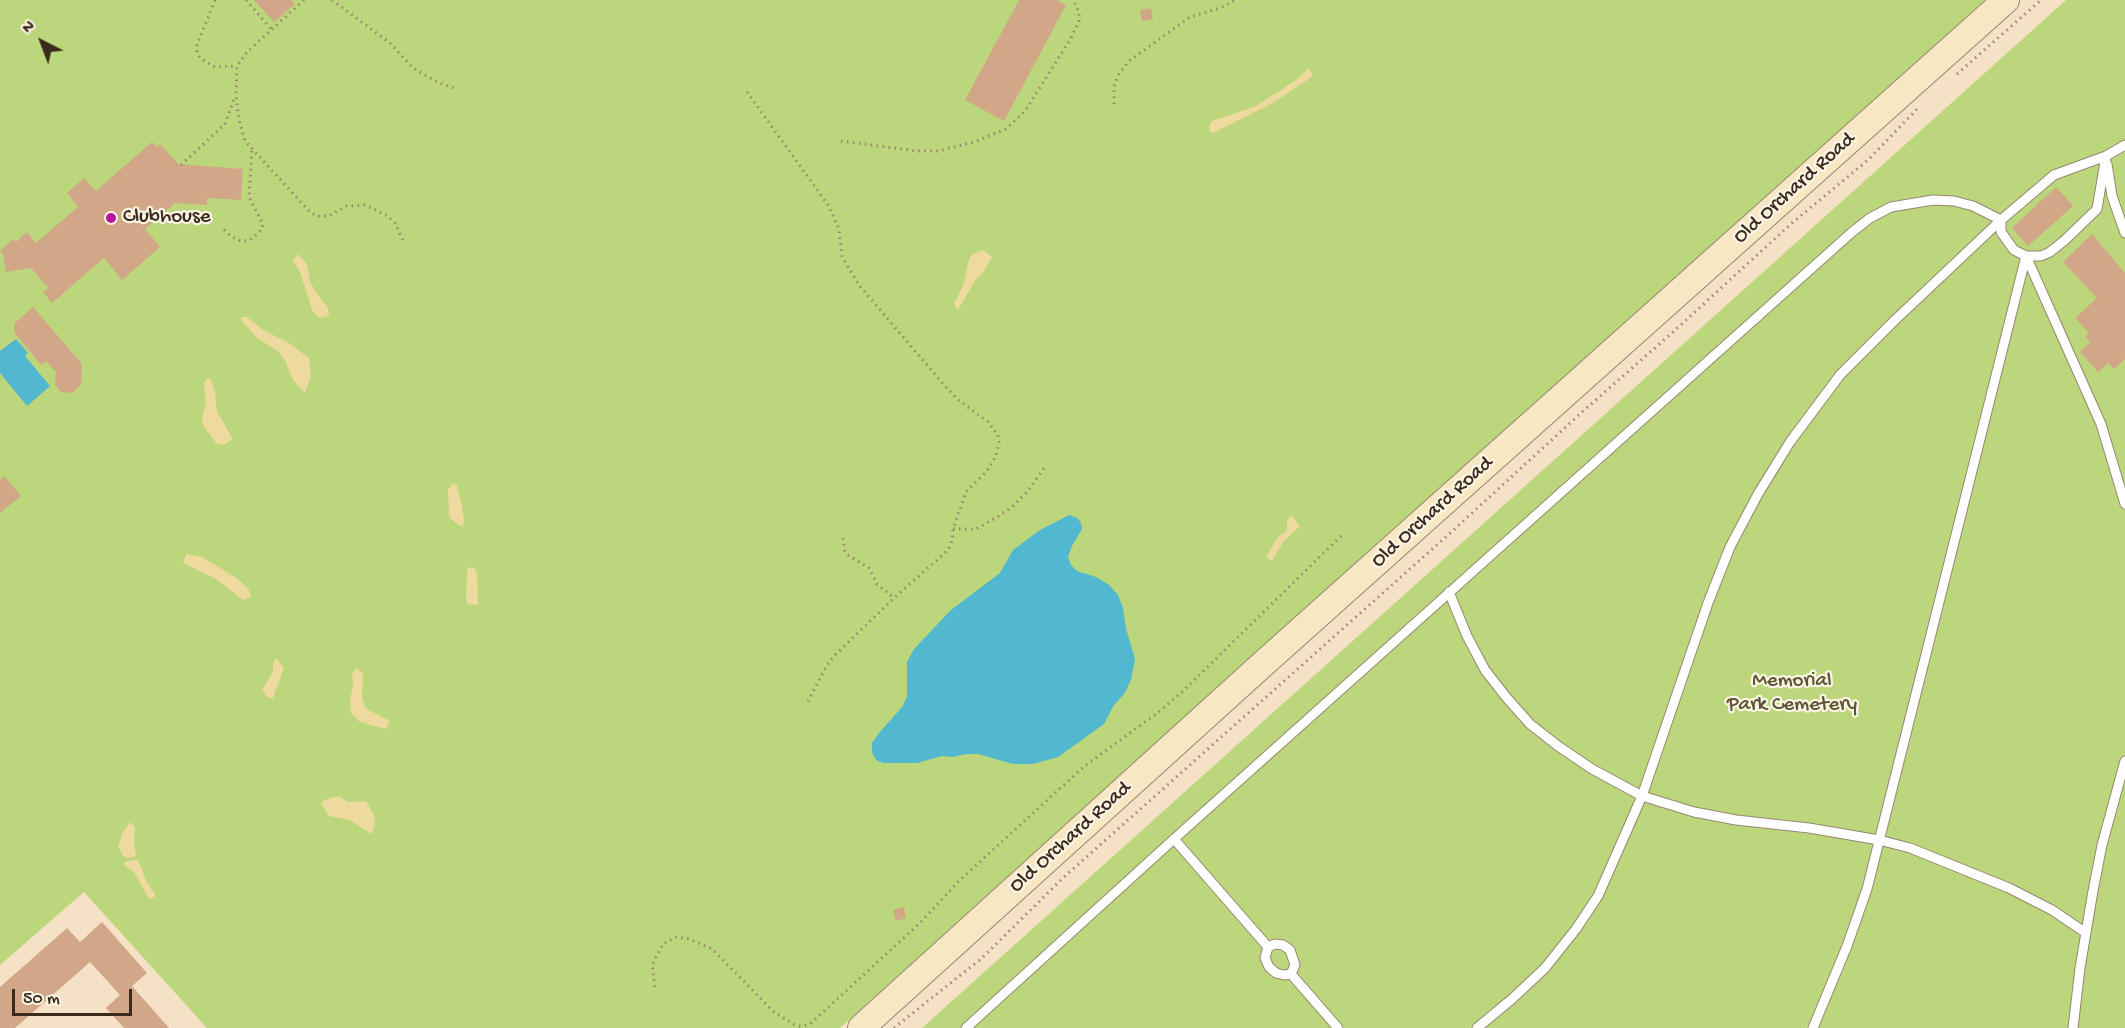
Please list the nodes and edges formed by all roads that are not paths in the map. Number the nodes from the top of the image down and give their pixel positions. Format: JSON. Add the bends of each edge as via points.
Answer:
{"nodes":[{"id":1,"x":2006,"y":0,"type":"edge"},
{"id":2,"x":2125,"y":145,"type":"edge"},
{"id":3,"x":2106,"y":156,"type":"junction"},
{"id":4,"x":2001,"y":220,"type":"junction"},
{"id":5,"x":2125,"y":233,"type":"edge"},
{"id":6,"x":2026,"y":256,"type":"junction"},
{"id":7,"x":2125,"y":504,"type":"edge"},
{"id":8,"x":1449,"y":592,"type":"junction"},
{"id":9,"x":2125,"y":761,"type":"edge"},
{"id":10,"x":1642,"y":796,"type":"junction"},
{"id":11,"x":1174,"y":839,"type":"junction"},
{"id":12,"x":1879,"y":840,"type":"junction"},
{"id":13,"x":2086,"y":933,"type":"junction"},
{"id":14,"x":1268,"y":947,"type":"junction"},
{"id":15,"x":1291,"y":974,"type":"junction"},
{"id":16,"x":861,"y":1028,"type":"edge"},
{"id":17,"x":966,"y":1028,"type":"edge"},
{"id":18,"x":1338,"y":1028,"type":"edge"},
{"id":19,"x":1477,"y":1028,"type":"edge"},
{"id":20,"x":1813,"y":1028,"type":"edge"},
{"id":21,"x":2073,"y":1028,"type":"edge"}],
"edges":[{"from":1,"to":16,"type":"main road","name":"Old Orchard Road"},
{"from":2,"to":3,"type":"lane"},
{"from":3,"to":4,"type":"lane","via":[[2054,175]]},
{"from":3,"to":5,"type":"lane","via":[[2112,196]]},
{"from":3,"to":6,"type":"lane","via":[[2097,209],[2050,252]]},
{"from":4,"to":6,"type":"lane","via":[[2005,240]]},
{"from":4,"to":8,"type":"lane","via":[[1973,206],[1933,200],[1891,207],[1870,218]]},
{"from":4,"to":10,"type":"lane","via":[[1840,375],[1763,485],[1730,547]]},
{"from":6,"to":7,"type":"lane","via":[[2101,424]]},
{"from":6,"to":12,"type":"lane"},
{"from":8,"to":10,"type":"lane","via":[[1485,670],[1530,724],[1592,770]]},
{"from":8,"to":11,"type":"lane"},
{"from":9,"to":13,"type":"lane","via":[[2102,845]]},
{"from":10,"to":12,"type":"lane","via":[[1736,820]]},
{"from":10,"to":19,"type":"lane","via":[[1598,896],[1576,929],[1545,968]]},
{"from":11,"to":14,"type":"lane"},
{"from":11,"to":17,"type":"lane"},
{"from":12,"to":13,"type":"lane","via":[[1955,864],[2009,888]]},
{"from":12,"to":20,"type":"lane","via":[[1847,946]]},
{"from":13,"to":21,"type":"lane"},
{"from":14,"to":15,"type":"lane","via":[[1265,958],[1269,967],[1276,973]]},
{"from":14,"to":15,"type":"lane","via":[[1283,945],[1290,950],[1295,965]]},
{"from":15,"to":18,"type":"lane"}]}
